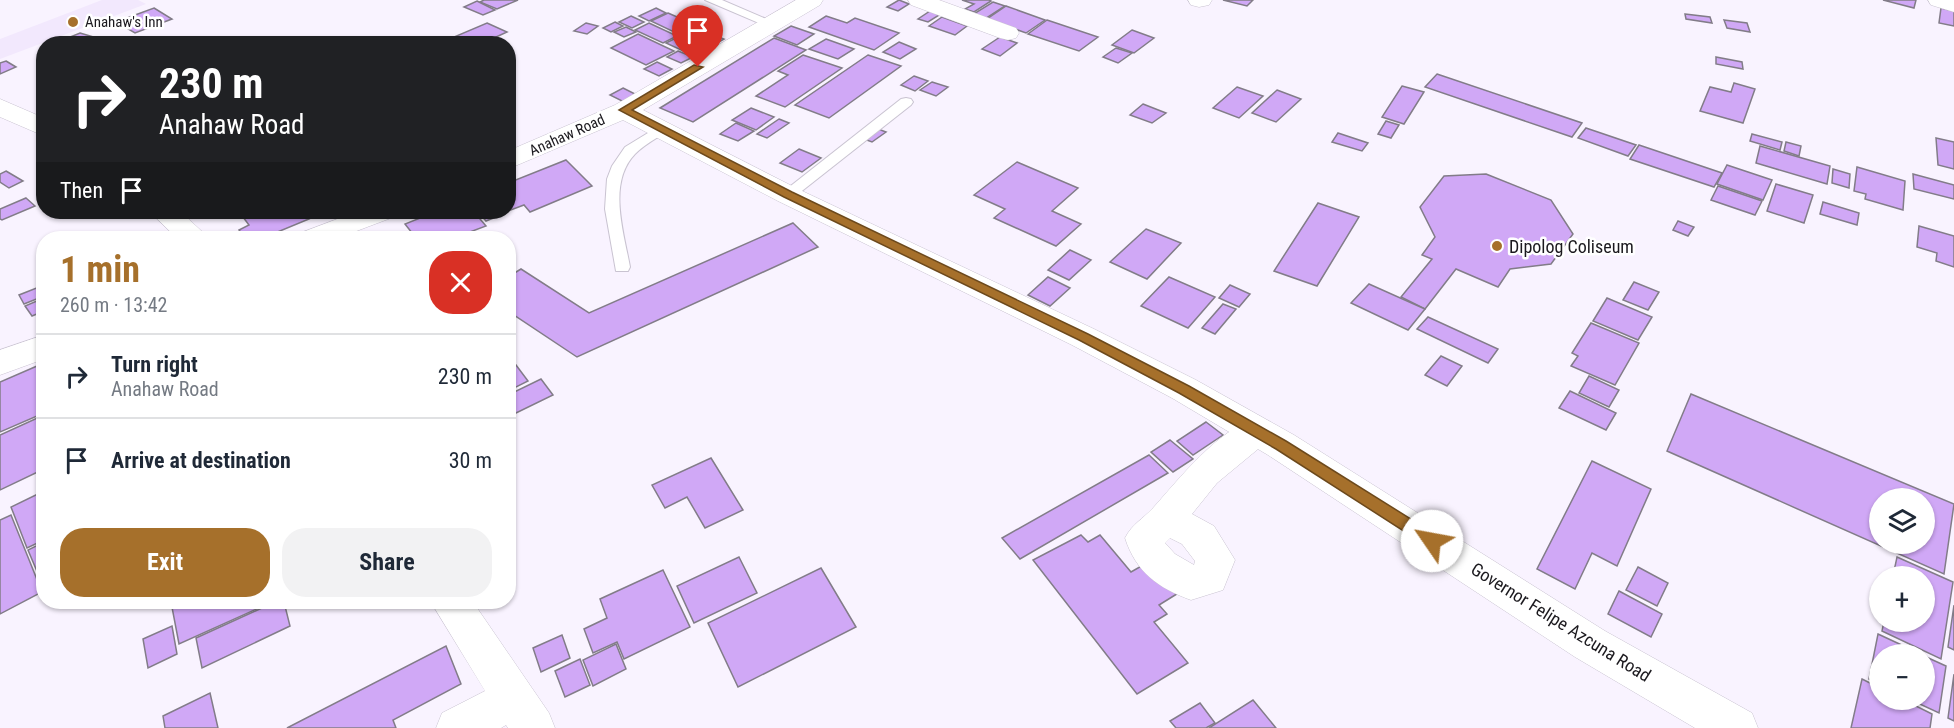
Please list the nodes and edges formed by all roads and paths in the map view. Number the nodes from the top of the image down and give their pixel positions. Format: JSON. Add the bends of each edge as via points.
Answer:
{"nodes":[{"id":1,"x":711,"y":0,"type":"edge"},
{"id":2,"x":812,"y":0,"type":"edge"},
{"id":3,"x":919,"y":0,"type":"edge"},
{"id":4,"x":1939,"y":0,"type":"edge"},
{"id":5,"x":1954,"y":5,"type":"edge"},
{"id":6,"x":772,"y":24,"type":"junction"},
{"id":7,"x":1008,"y":33,"type":"dead end"},
{"id":8,"x":906,"y":102,"type":"dead end"},
{"id":9,"x":0,"y":107,"type":"edge"},
{"id":10,"x":624,"y":110,"type":"junction"},
{"id":11,"x":36,"y":124,"type":"edge"},
{"id":12,"x":661,"y":129,"type":"junction"},
{"id":13,"x":516,"y":157,"type":"edge"},
{"id":14,"x":788,"y":195,"type":"junction"},
{"id":15,"x":172,"y":219,"type":"edge"},
{"id":16,"x":363,"y":219,"type":"edge"},
{"id":17,"x":186,"y":231,"type":"edge"},
{"id":18,"x":331,"y":231,"type":"edge"},
{"id":19,"x":622,"y":267,"type":"dead end"},
{"id":20,"x":36,"y":349,"type":"edge"},
{"id":21,"x":0,"y":363,"type":"edge"},
{"id":22,"x":1257,"y":431,"type":"junction"},
{"id":23,"x":1164,"y":521,"type":"dead end"},
{"id":24,"x":457,"y":609,"type":"edge"},
{"id":25,"x":524,"y":713,"type":"edge"},
{"id":26,"x":458,"y":728,"type":"edge"},
{"id":27,"x":1736,"y":728,"type":"edge"}],
"edges":[{"from":1,"to":6,"type":"lane"},
{"from":2,"to":6,"type":"street","name":"Anahaw Road"},
{"from":3,"to":7,"type":"street"},
{"from":4,"to":5,"type":"street"},
{"from":6,"to":10,"type":"street","name":"Anahaw Road"},
{"from":8,"to":14,"type":"lane"},
{"from":9,"to":11,"type":"street"},
{"from":10,"to":12,"type":"street","name":"Governor Felipe Azcuna Road"},
{"from":10,"to":13,"type":"street","name":"Anahaw Road"},
{"from":12,"to":14,"type":"street","name":"Governor Felipe Azcuna Road"},
{"from":12,"to":19,"type":"lane","via":[[628,152],[614,178],[612,197]]},
{"from":14,"to":22,"type":"street","name":"Governor Felipe Azcuna Road","via":[[1083,337]]},
{"from":15,"to":17,"type":"street"},
{"from":16,"to":18,"type":"street"},
{"from":20,"to":21,"type":"street"},
{"from":22,"to":23,"type":"street","via":[[1204,473]]},
{"from":22,"to":27,"type":"street","name":"Governor Felipe Azcuna Road","via":[[1590,644]]},
{"from":24,"to":25,"type":"street"},
{"from":25,"to":26,"type":"street"}]}
